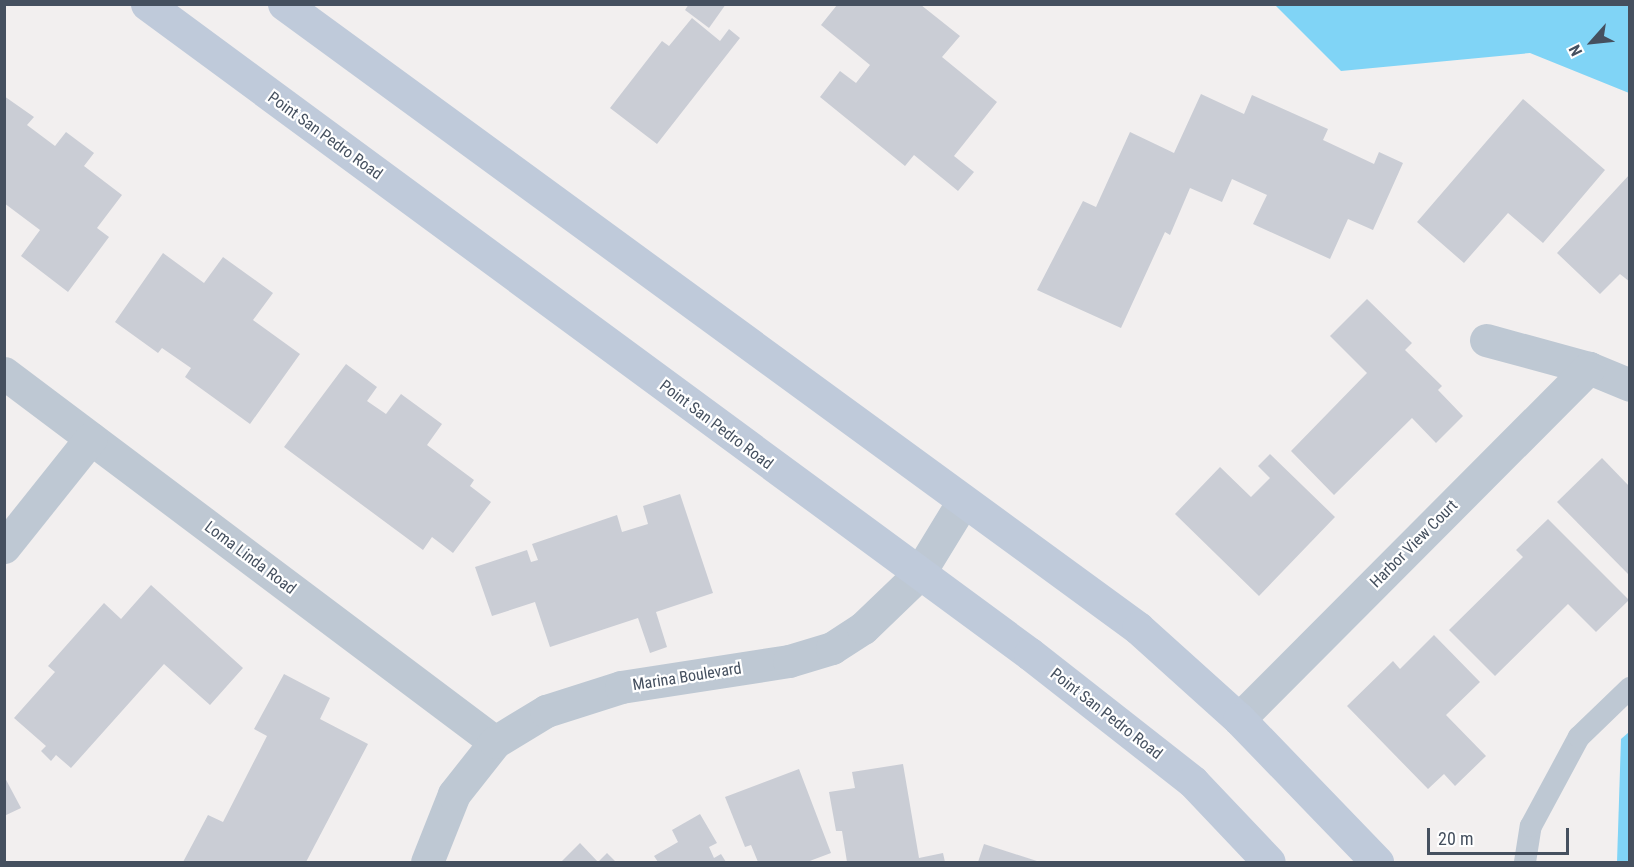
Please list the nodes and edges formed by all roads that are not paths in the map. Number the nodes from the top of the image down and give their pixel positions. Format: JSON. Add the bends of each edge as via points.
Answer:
{"nodes":[{"id":1,"x":147,"y":4,"type":"edge"},
{"id":2,"x":284,"y":4,"type":"edge"},
{"id":3,"x":1486,"y":339,"type":"dead end"},
{"id":4,"x":1589,"y":368,"type":"junction"},
{"id":5,"x":4,"y":373,"type":"edge"},
{"id":6,"x":1629,"y":385,"type":"edge"},
{"id":7,"x":91,"y":438,"type":"junction"},
{"id":8,"x":962,"y":503,"type":"junction"},
{"id":9,"x":4,"y":547,"type":"edge"},
{"id":10,"x":918,"y":575,"type":"junction"},
{"id":11,"x":1629,"y":688,"type":"edge"},
{"id":12,"x":1239,"y":719,"type":"junction"},
{"id":13,"x":495,"y":742,"type":"junction"},
{"id":14,"x":427,"y":862,"type":"edge"},
{"id":15,"x":1269,"y":862,"type":"edge"},
{"id":16,"x":1377,"y":862,"type":"edge"},
{"id":17,"x":1525,"y":862,"type":"edge"}],
"edges":[{"from":1,"to":10,"type":"main road","name":"Point San Pedro Road"},
{"from":2,"to":8,"type":"main road"},
{"from":3,"to":4,"type":"street"},
{"from":4,"to":6,"type":"street"},
{"from":4,"to":12,"type":"street","name":"Harbor View Court"},
{"from":5,"to":7,"type":"street","name":"Loma Linda Road"},
{"from":7,"to":9,"type":"street"},
{"from":7,"to":13,"type":"street","name":"Loma Linda Road"},
{"from":8,"to":10,"type":"street","name":"Marina Boulevard"},
{"from":8,"to":12,"type":"main road","via":[[1138,628]]},
{"from":10,"to":13,"type":"street","name":"Marina Boulevard","via":[[864,628],[832,648],[789,661],[621,687],[546,711]]},
{"from":10,"to":15,"type":"main road","name":"Point San Pedro Road","via":[[1030,654],[1193,782]]},
{"from":11,"to":17,"type":"lane","via":[[1579,737],[1531,826]]},
{"from":12,"to":16,"type":"main road"},
{"from":13,"to":14,"type":"street","name":"Marina Boulevard","via":[[454,794]]}]}
